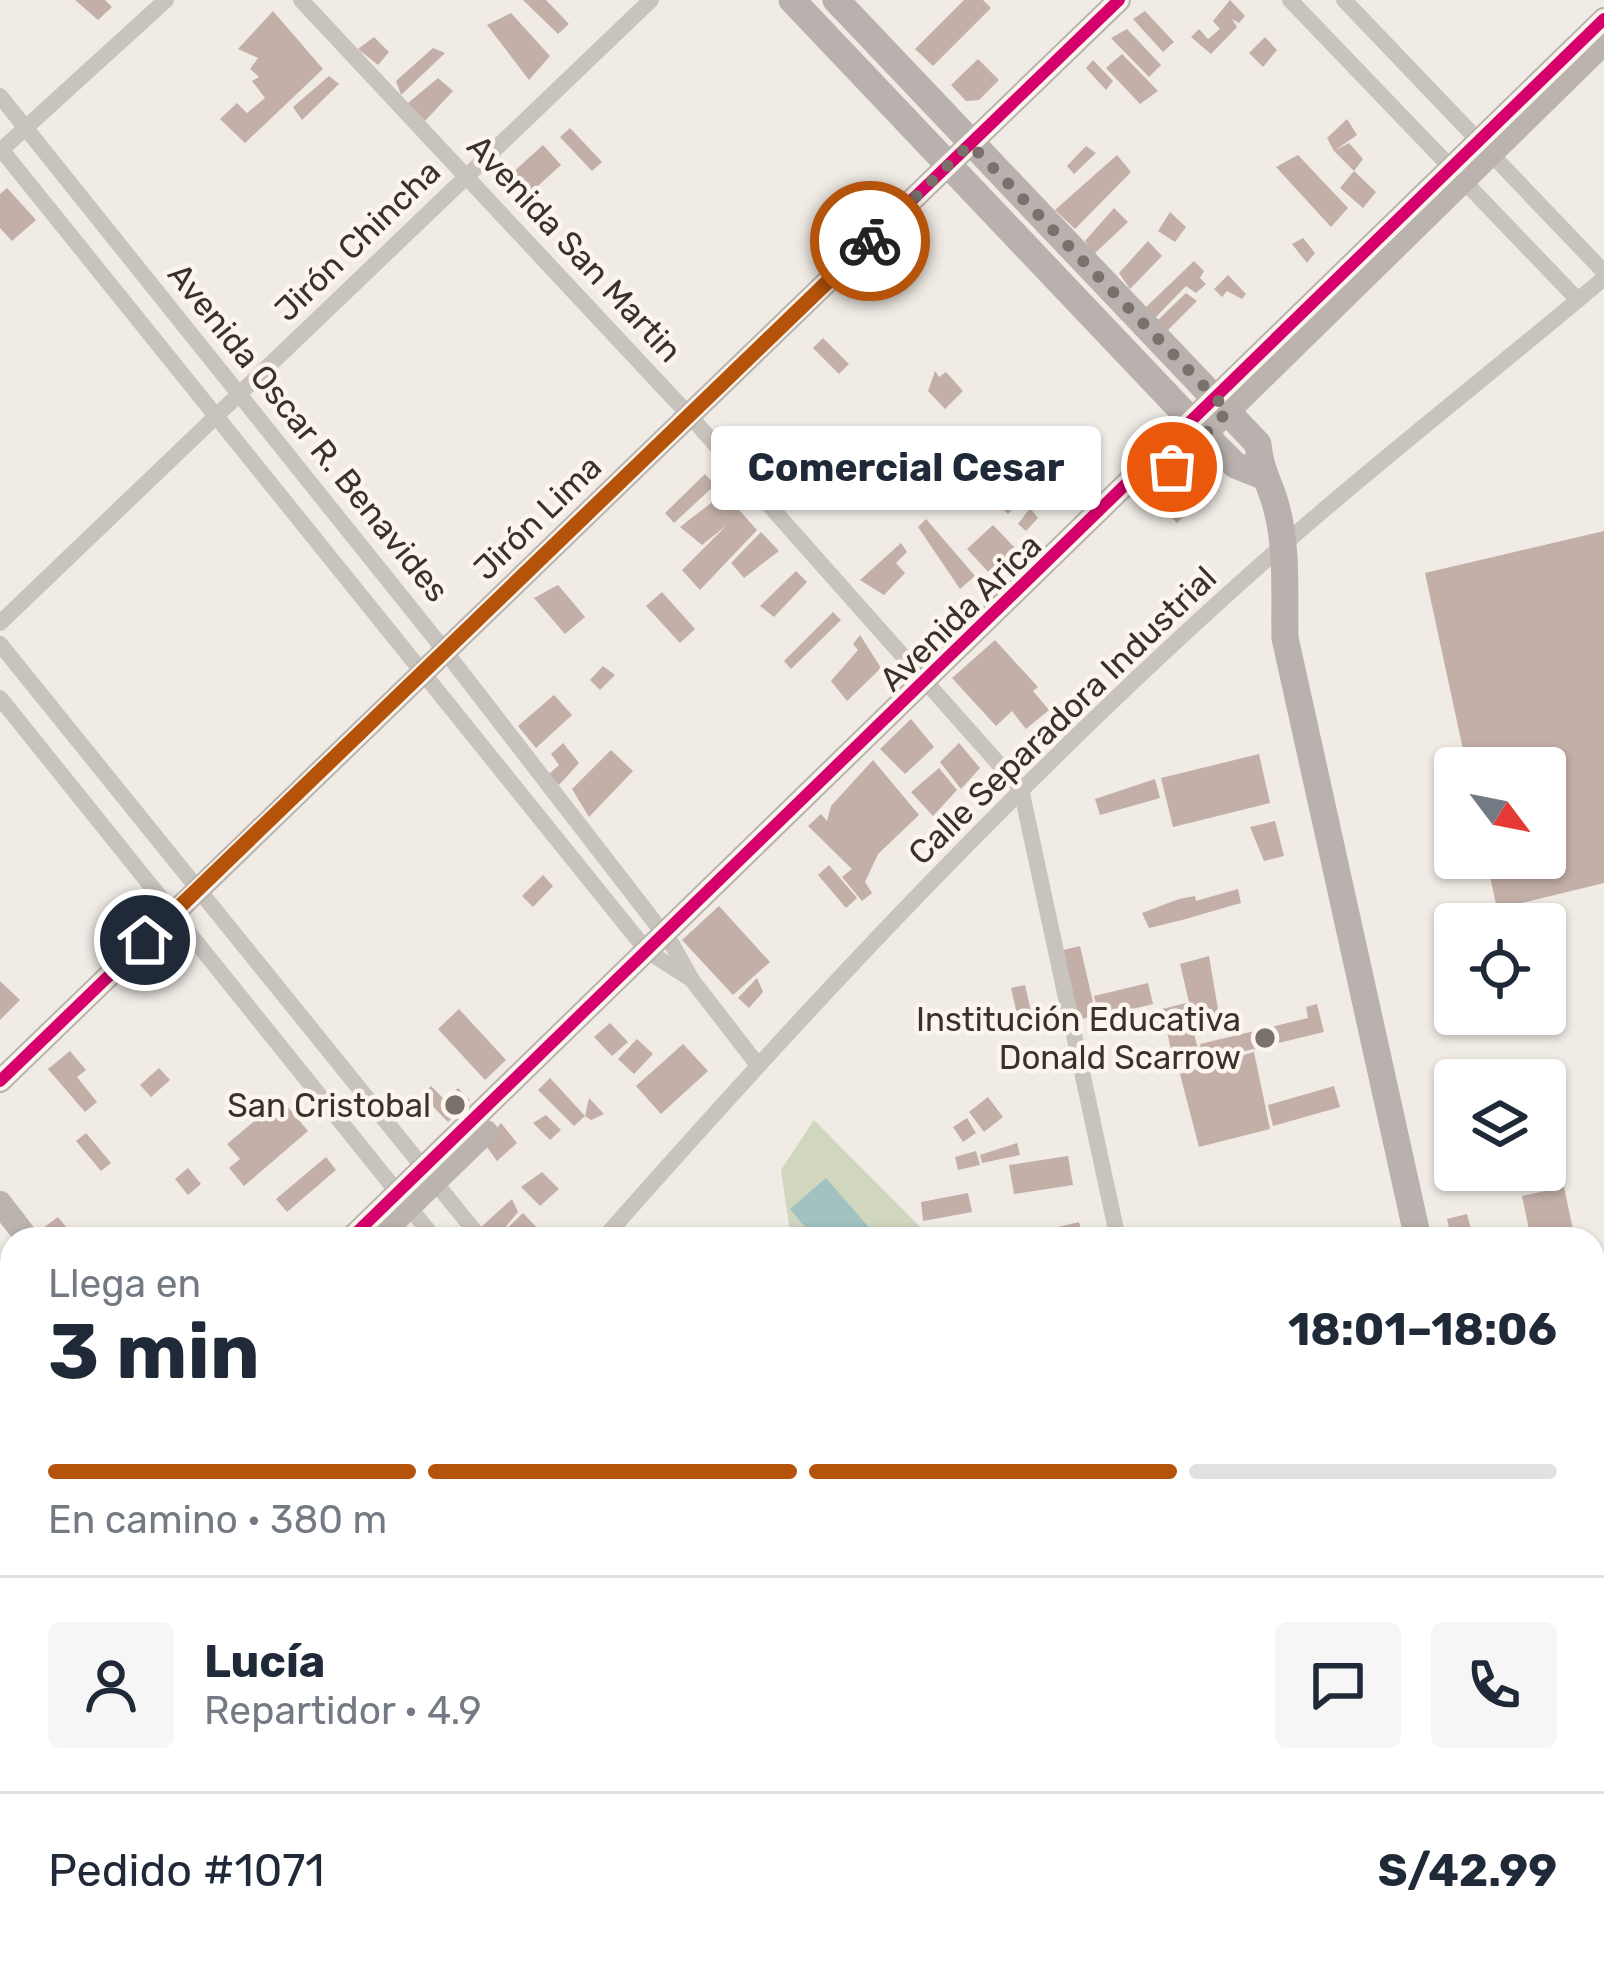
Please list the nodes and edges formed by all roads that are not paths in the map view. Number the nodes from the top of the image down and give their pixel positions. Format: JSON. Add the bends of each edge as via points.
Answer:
{"nodes":[{"id":1,"x":166,"y":0,"type":"edge"},
{"id":2,"x":301,"y":0,"type":"edge"},
{"id":3,"x":651,"y":0,"type":"edge"},
{"id":4,"x":792,"y":0,"type":"edge"},
{"id":5,"x":836,"y":0,"type":"edge"},
{"id":6,"x":1119,"y":0,"type":"edge"},
{"id":7,"x":1290,"y":0,"type":"edge"},
{"id":8,"x":1344,"y":0,"type":"edge"},
{"id":9,"x":1604,"y":19,"type":"edge"},
{"id":10,"x":1604,"y":43,"type":"edge"},
{"id":11,"x":0,"y":96,"type":"edge"},
{"id":12,"x":26,"y":128,"type":"junction"},
{"id":13,"x":970,"y":144,"type":"junction"},
{"id":14,"x":1485,"y":148,"type":"junction"},
{"id":15,"x":0,"y":150,"type":"edge"},
{"id":16,"x":947,"y":167,"type":"junction"},
{"id":17,"x":1458,"y":175,"type":"junction"},
{"id":18,"x":467,"y":176,"type":"junction"},
{"id":19,"x":1604,"y":275,"type":"edge"},
{"id":20,"x":1578,"y":300,"type":"junction"},
{"id":21,"x":241,"y":392,"type":"junction"},
{"id":22,"x":1222,"y":405,"type":"junction"},
{"id":23,"x":689,"y":415,"type":"junction"},
{"id":24,"x":216,"y":416,"type":"junction"},
{"id":25,"x":1199,"y":429,"type":"junction"},
{"id":26,"x":1260,"y":475,"type":"junction"},
{"id":27,"x":1282,"y":546,"type":"junction"},
{"id":28,"x":0,"y":622,"type":"edge"},
{"id":29,"x":0,"y":644,"type":"edge"},
{"id":30,"x":446,"y":651,"type":"junction"},
{"id":31,"x":422,"y":674,"type":"junction"},
{"id":32,"x":933,"y":685,"type":"junction"},
{"id":33,"x":0,"y":698,"type":"edge"},
{"id":34,"x":1021,"y":790,"type":"junction"},
{"id":35,"x":196,"y":891,"type":"junction"},
{"id":36,"x":174,"y":912,"type":"junction"},
{"id":37,"x":661,"y":948,"type":"junction"},
{"id":38,"x":757,"y":1064,"type":"junction"},
{"id":39,"x":0,"y":1081,"type":"edge"},
{"id":40,"x":428,"y":1177,"type":"junction"},
{"id":41,"x":403,"y":1202,"type":"junction"},
{"id":42,"x":0,"y":1203,"type":"edge"},
{"id":43,"x":19,"y":1227,"type":"edge"},
{"id":44,"x":367,"y":1227,"type":"edge"},
{"id":45,"x":385,"y":1227,"type":"edge"},
{"id":46,"x":425,"y":1227,"type":"edge"},
{"id":47,"x":471,"y":1227,"type":"edge"},
{"id":48,"x":614,"y":1227,"type":"edge"},
{"id":49,"x":1115,"y":1227,"type":"edge"},
{"id":50,"x":1415,"y":1227,"type":"edge"}],
"edges":[{"from":1,"to":12,"type":"street"},
{"from":2,"to":18,"type":"street","name":"Avenida San Martin"},
{"from":3,"to":18,"type":"street","name":"Jirón Chincha"},
{"from":4,"to":16,"type":"main road"},
{"from":5,"to":13,"type":"main road"},
{"from":6,"to":13,"type":"street","name":"Jirón Lima"},
{"from":7,"to":17,"type":"street"},
{"from":8,"to":14,"type":"street"},
{"from":9,"to":14,"type":"street","name":"Avenida Arica"},
{"from":10,"to":14,"type":"street","name":"Avenida Arica"},
{"from":11,"to":12,"type":"street","name":"Avenida Oscar R. Benavides"},
{"from":12,"to":15,"type":"street"},
{"from":12,"to":21,"type":"street","name":"Avenida Oscar R. Benavides"},
{"from":13,"to":16,"type":"street","name":"Jirón Lima"},
{"from":13,"to":22,"type":"main road"},
{"from":14,"to":17,"type":"street","name":"Avenida Arica"},
{"from":14,"to":19,"type":"street"},
{"from":15,"to":24,"type":"street","name":"Avenida Oscar R. Benavides"},
{"from":16,"to":23,"type":"street","name":"Jirón Lima"},
{"from":16,"to":25,"type":"main road"},
{"from":17,"to":20,"type":"street"},
{"from":17,"to":22,"type":"street","name":"Avenida Arica"},
{"from":18,"to":21,"type":"street","name":"Jirón Chincha"},
{"from":18,"to":23,"type":"street","name":"Avenida San Martin"},
{"from":19,"to":20,"type":"street","name":"Calle Separadora Industrial"},
{"from":20,"to":27,"type":"street","name":"Calle Separadora Industrial"},
{"from":21,"to":24,"type":"street","name":"Jirón Chincha"},
{"from":21,"to":30,"type":"street","name":"Avenida Oscar R. Benavides"},
{"from":22,"to":25,"type":"street","name":"Avenida Arica"},
{"from":22,"to":26,"type":"main road","via":[[1258,444]]},
{"from":23,"to":30,"type":"street","name":"Jirón Lima"},
{"from":23,"to":32,"type":"street","name":"Avenida San Martin"},
{"from":24,"to":28,"type":"street","name":"Jirón Chincha"},
{"from":24,"to":31,"type":"street","name":"Avenida Oscar R. Benavides"},
{"from":25,"to":26,"type":"main road","via":[[1235,465]]},
{"from":25,"to":32,"type":"street","name":"Avenida Arica"},
{"from":26,"to":27,"type":"main road","via":[[1276,503]]},
{"from":27,"to":34,"type":"street","name":"Calle Separadora Industrial"},
{"from":27,"to":50,"type":"main road","via":[[1285,638]]},
{"from":29,"to":35,"type":"street"},
{"from":30,"to":31,"type":"street","name":"Jirón Lima"},
{"from":30,"to":37,"type":"street","name":"Avenida Oscar R. Benavides"},
{"from":31,"to":35,"type":"street","name":"Jirón Lima"},
{"from":31,"to":37,"type":"street","name":"Avenida Oscar R. Benavides"},
{"from":32,"to":34,"type":"street","name":"Avenida San Martin"},
{"from":32,"to":37,"type":"street","name":"Avenida Arica"},
{"from":33,"to":36,"type":"street"},
{"from":34,"to":38,"type":"street","name":"Calle Separadora Industrial"},
{"from":34,"to":49,"type":"street","name":"Avenida San Martin"},
{"from":35,"to":36,"type":"street","name":"Jirón Lima"},
{"from":35,"to":40,"type":"street"},
{"from":36,"to":39,"type":"street","name":"Jirón Lima"},
{"from":36,"to":41,"type":"street"},
{"from":37,"to":38,"type":"street","name":"Avenida Oscar R. Benavides"},
{"from":37,"to":40,"type":"street","name":"Avenida Arica"},
{"from":38,"to":48,"type":"street","name":"Calle Separadora Industrial"},
{"from":40,"to":41,"type":"street","name":"Avenida Arica"},
{"from":40,"to":47,"type":"street"},
{"from":41,"to":44,"type":"street","name":"Avenida Arica"},
{"from":41,"to":45,"type":"street","name":"Avenida Arica"},
{"from":41,"to":46,"type":"street"},
{"from":42,"to":43,"type":"street"}]}
